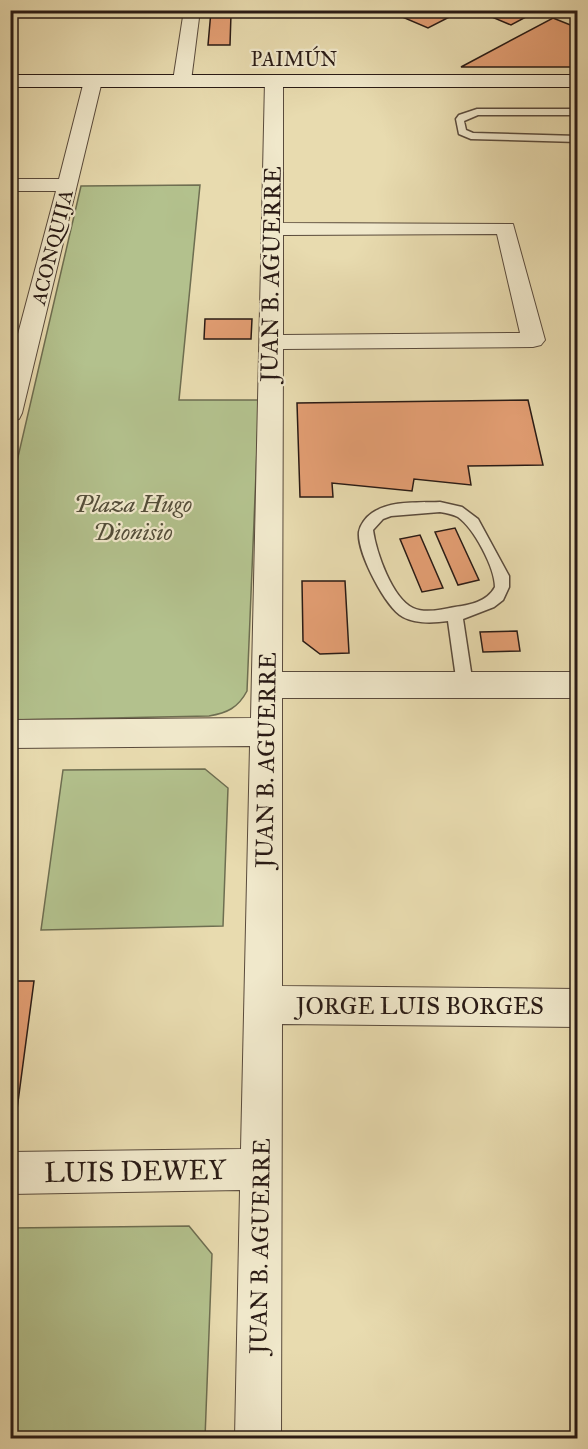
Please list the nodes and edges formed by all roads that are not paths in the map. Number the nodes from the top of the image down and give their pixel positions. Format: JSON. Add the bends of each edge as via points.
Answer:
{"nodes":[{"id":1,"x":192,"y":10,"type":"edge"},
{"id":2,"x":10,"y":81,"type":"edge"},
{"id":3,"x":93,"y":81,"type":"junction"},
{"id":4,"x":182,"y":81,"type":"junction"},
{"id":5,"x":274,"y":81,"type":"junction"},
{"id":6,"x":578,"y":81,"type":"edge"},
{"id":7,"x":578,"y":112,"type":"edge"},
{"id":8,"x":578,"y":139,"type":"edge"},
{"id":9,"x":10,"y":185,"type":"edge"},
{"id":10,"x":67,"y":185,"type":"junction"},
{"id":11,"x":272,"y":230,"type":"junction"},
{"id":12,"x":10,"y":313,"type":"edge"},
{"id":13,"x":35,"y":313,"type":"junction"},
{"id":14,"x":270,"y":342,"type":"junction"},
{"id":15,"x":10,"y":413,"type":"edge"},
{"id":16,"x":455,"y":613,"type":"junction"},
{"id":17,"x":267,"y":685,"type":"junction"},
{"id":18,"x":465,"y":685,"type":"junction"},
{"id":19,"x":578,"y":685,"type":"edge"},
{"id":20,"x":266,"y":732,"type":"junction"},
{"id":21,"x":10,"y":734,"type":"edge"},
{"id":22,"x":263,"y":1005,"type":"junction"},
{"id":23,"x":578,"y":1008,"type":"edge"},
{"id":24,"x":260,"y":1170,"type":"junction"},
{"id":25,"x":10,"y":1173,"type":"edge"},
{"id":26,"x":258,"y":1438,"type":"edge"}],
"edges":[{"from":1,"to":4,"type":"street"},
{"from":2,"to":3,"type":"street","name":"PAIMÚN"},
{"from":3,"to":4,"type":"street","name":"PAIMÚN"},
{"from":3,"to":10,"type":"street","name":"ACONQUIJA"},
{"from":4,"to":5,"type":"street","name":"PAIMÚN"},
{"from":5,"to":6,"type":"street","name":"PAIMÚN"},
{"from":5,"to":11,"type":"street","name":"JUAN B. AGUERRE"},
{"from":7,"to":8,"type":"lane","via":[[477,112],[459,121],[462,132],[471,136]]},
{"from":9,"to":10,"type":"street"},
{"from":10,"to":13,"type":"street","name":"ACONQUIJA"},
{"from":11,"to":14,"type":"street","name":"JUAN B. AGUERRE"},
{"from":11,"to":14,"type":"street","via":[[506,228],[533,340]]},
{"from":12,"to":13,"type":"street"},
{"from":13,"to":15,"type":"street","name":"ACONQUIJA"},
{"from":14,"to":17,"type":"street","name":"JUAN B. AGUERRE"},
{"from":16,"to":16,"type":"lane","via":[[489,605],[503,585],[476,524],[450,508],[375,516],[369,522],[366,538],[394,601],[410,614],[429,617]]},
{"from":16,"to":18,"type":"lane"},
{"from":17,"to":18,"type":"street"},
{"from":17,"to":20,"type":"street","name":"JUAN B. AGUERRE"},
{"from":18,"to":19,"type":"street"},
{"from":20,"to":21,"type":"street"},
{"from":20,"to":22,"type":"street","name":"JUAN B. AGUERRE"},
{"from":22,"to":23,"type":"street","name":"JORGE LUIS BORGES"},
{"from":22,"to":24,"type":"street","name":"JUAN B. AGUERRE"},
{"from":24,"to":25,"type":"street","name":"LUIS DEWEY"},
{"from":24,"to":26,"type":"street","name":"JUAN B. AGUERRE"}]}
